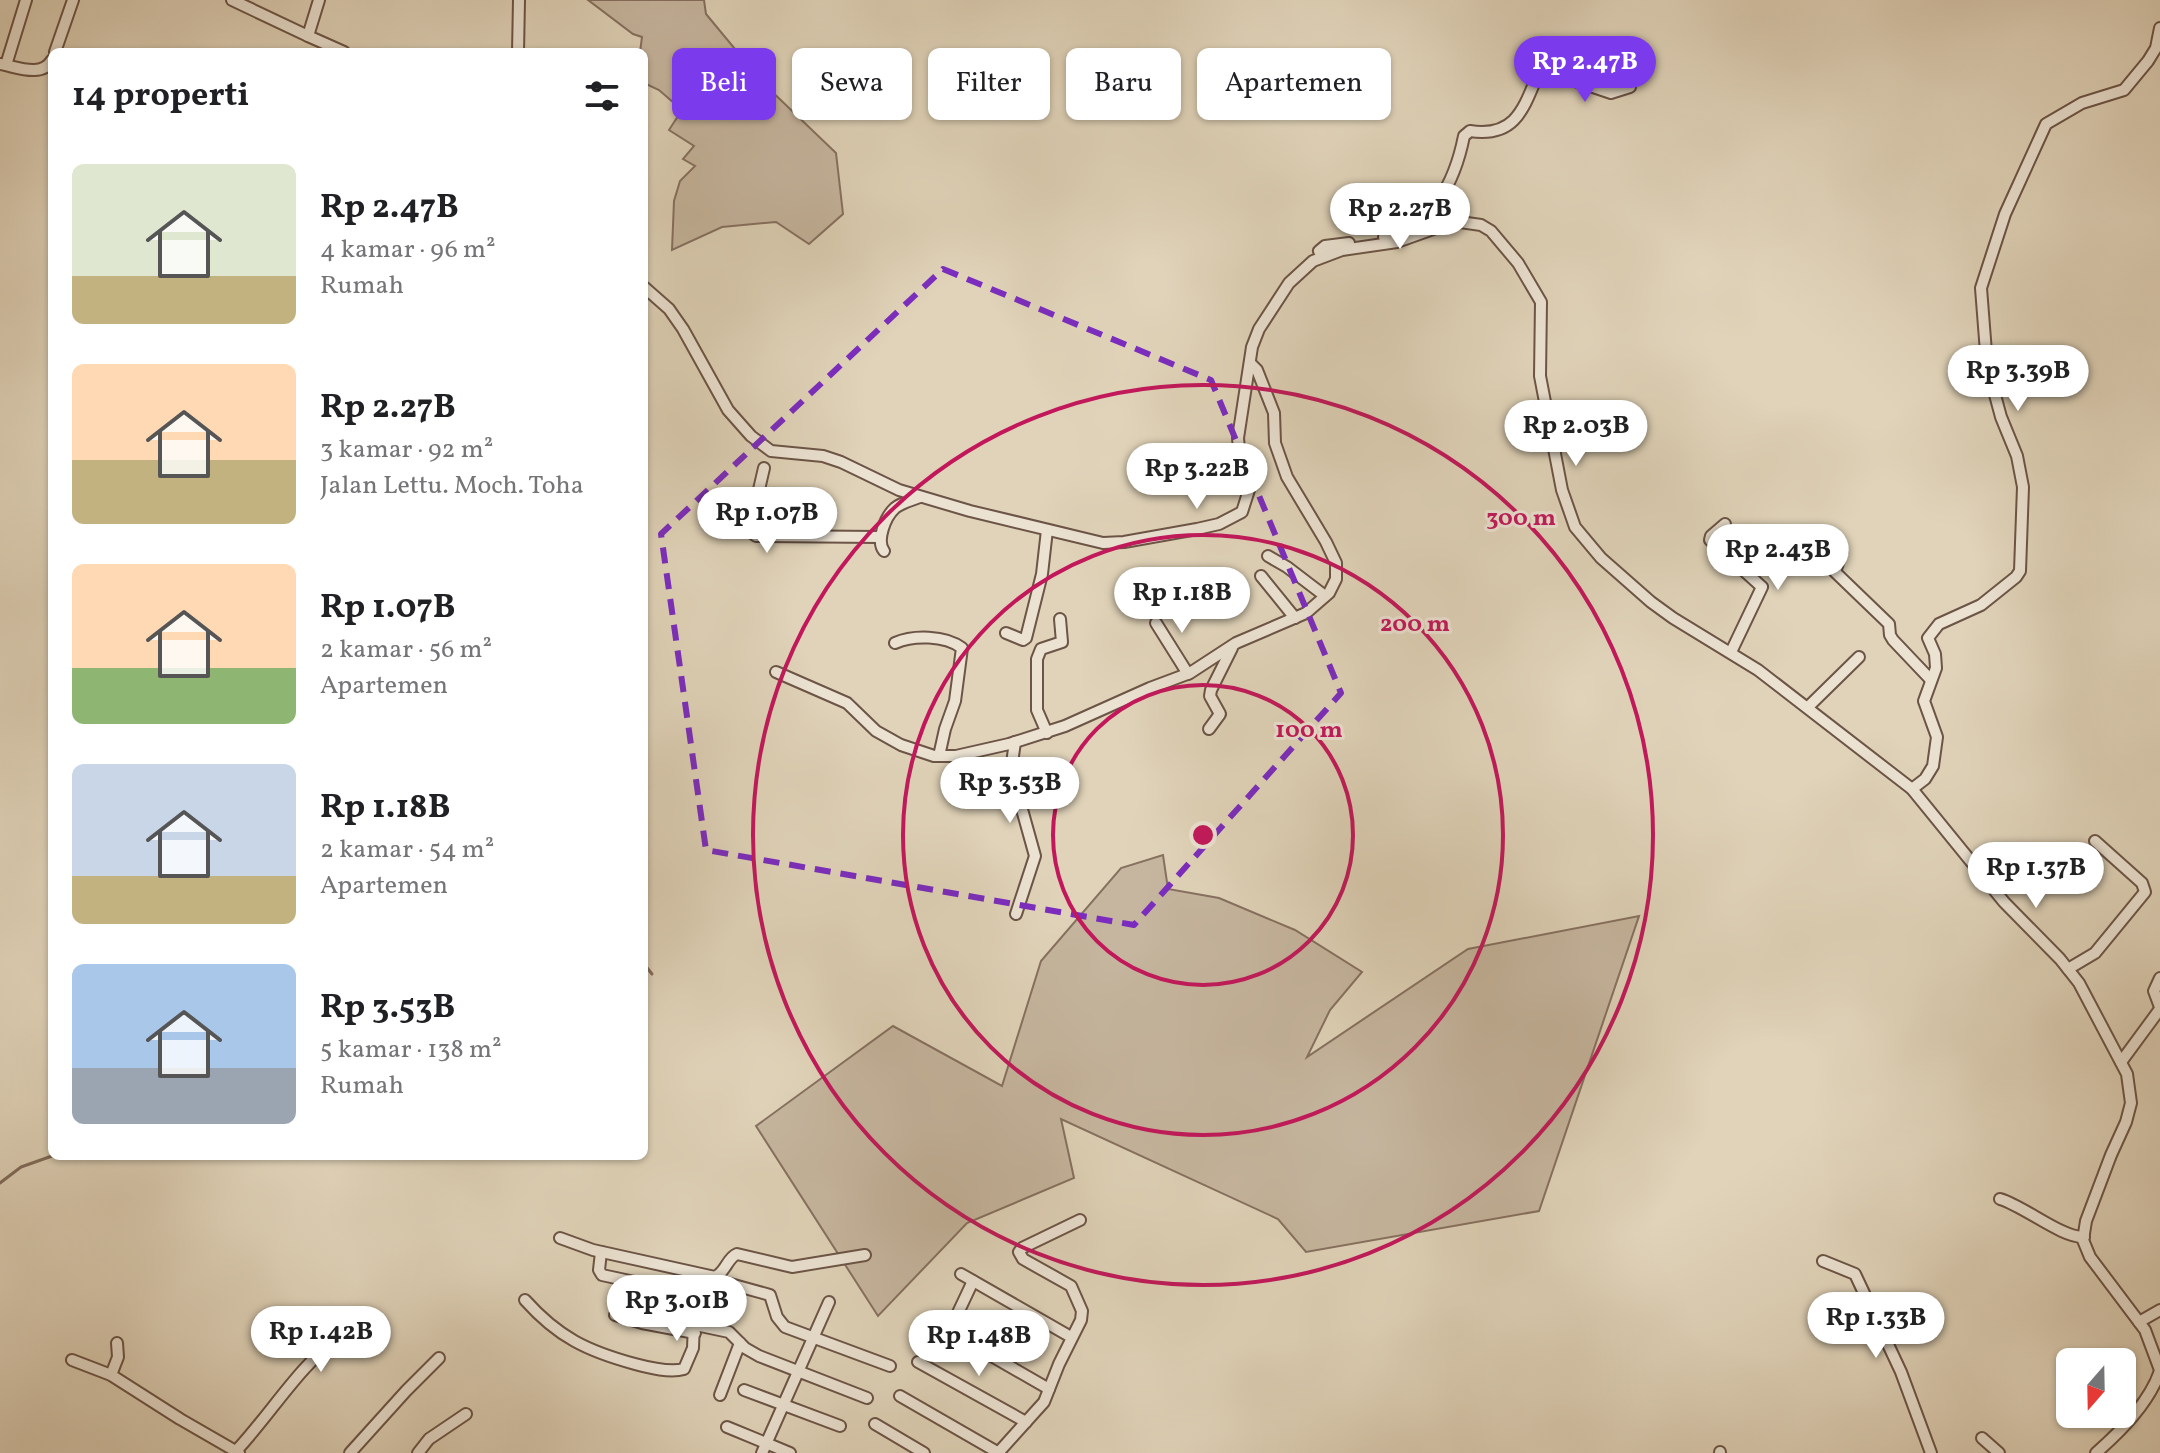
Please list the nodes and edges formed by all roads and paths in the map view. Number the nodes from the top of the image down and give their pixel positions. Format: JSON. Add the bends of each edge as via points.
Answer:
{"nodes":[{"id":1,"x":26,"y":0,"type":"edge"},
{"id":2,"x":73,"y":0,"type":"edge"},
{"id":3,"x":232,"y":0,"type":"edge"},
{"id":4,"x":319,"y":0,"type":"edge"},
{"id":5,"x":519,"y":0,"type":"edge"},
{"id":6,"x":2160,"y":28,"type":"edge"},
{"id":7,"x":308,"y":36,"type":"junction"},
{"id":8,"x":56,"y":48,"type":"edge"},
{"id":9,"x":335,"y":48,"type":"edge"},
{"id":10,"x":518,"y":48,"type":"edge"},
{"id":11,"x":3,"y":64,"type":"edge"},
{"id":12,"x":48,"y":66,"type":"edge"},
{"id":13,"x":1630,"y":87,"type":"dead end"},
{"id":14,"x":1322,"y":257,"type":"junction"},
{"id":15,"x":648,"y":291,"type":"edge"},
{"id":16,"x":1250,"y":363,"type":"junction"},
{"id":17,"x":764,"y":468,"type":"dead end"},
{"id":18,"x":920,"y":497,"type":"junction"},
{"id":19,"x":1725,"y":524,"type":"dead end"},
{"id":20,"x":1047,"y":530,"type":"junction"},
{"id":21,"x":880,"y":537,"type":"junction"},
{"id":22,"x":884,"y":551,"type":"dead end"},
{"id":23,"x":1842,"y":551,"type":"dead end"},
{"id":24,"x":1268,"y":556,"type":"dead end"},
{"id":25,"x":1261,"y":576,"type":"dead end"},
{"id":26,"x":1323,"y":594,"type":"junction"},
{"id":27,"x":1292,"y":614,"type":"junction"},
{"id":28,"x":1060,"y":619,"type":"dead end"},
{"id":29,"x":1156,"y":623,"type":"dead end"},
{"id":30,"x":1006,"y":633,"type":"dead end"},
{"id":31,"x":895,"y":643,"type":"dead end"},
{"id":32,"x":1233,"y":646,"type":"junction"},
{"id":33,"x":1731,"y":652,"type":"junction"},
{"id":34,"x":1859,"y":657,"type":"dead end"},
{"id":35,"x":1186,"y":670,"type":"junction"},
{"id":36,"x":776,"y":672,"type":"dead end"},
{"id":37,"x":1931,"y":680,"type":"junction"},
{"id":38,"x":1808,"y":707,"type":"junction"},
{"id":39,"x":1044,"y":727,"type":"junction"},
{"id":40,"x":1209,"y":729,"type":"dead end"},
{"id":41,"x":1015,"y":742,"type":"junction"},
{"id":42,"x":939,"y":756,"type":"junction"},
{"id":43,"x":1912,"y":789,"type":"junction"},
{"id":44,"x":2095,"y":841,"type":"dead end"},
{"id":45,"x":1016,"y":914,"type":"dead end"},
{"id":46,"x":2068,"y":969,"type":"junction"},
{"id":47,"x":2160,"y":978,"type":"edge"},
{"id":48,"x":2160,"y":1008,"type":"edge"},
{"id":49,"x":2121,"y":1062,"type":"junction"},
{"id":50,"x":2000,"y":1199,"type":"dead end"},
{"id":51,"x":1080,"y":1220,"type":"dead end"},
{"id":52,"x":2084,"y":1237,"type":"junction"},
{"id":53,"x":560,"y":1238,"type":"dead end"},
{"id":54,"x":601,"y":1252,"type":"junction"},
{"id":55,"x":865,"y":1255,"type":"dead end"},
{"id":56,"x":1823,"y":1261,"type":"dead end"},
{"id":57,"x":961,"y":1274,"type":"dead end"},
{"id":58,"x":973,"y":1281,"type":"junction"},
{"id":59,"x":723,"y":1282,"type":"dead end"},
{"id":60,"x":525,"y":1300,"type":"dead end"},
{"id":61,"x":829,"y":1302,"type":"dead end"},
{"id":62,"x":2160,"y":1310,"type":"edge"},
{"id":63,"x":615,"y":1315,"type":"dead end"},
{"id":64,"x":931,"y":1321,"type":"dead end"},
{"id":65,"x":2139,"y":1322,"type":"junction"},
{"id":66,"x":696,"y":1329,"type":"junction"},
{"id":67,"x":949,"y":1332,"type":"junction"},
{"id":68,"x":343,"y":1333,"type":"dead end"},
{"id":69,"x":814,"y":1337,"type":"junction"},
{"id":70,"x":1071,"y":1337,"type":"junction"},
{"id":71,"x":117,"y":1343,"type":"dead end"},
{"id":72,"x":740,"y":1343,"type":"junction"},
{"id":73,"x":439,"y":1358,"type":"dead end"},
{"id":74,"x":72,"y":1360,"type":"dead end"},
{"id":75,"x":918,"y":1362,"type":"dead end"},
{"id":76,"x":890,"y":1366,"type":"dead end"},
{"id":77,"x":2160,"y":1370,"type":"edge"},
{"id":78,"x":799,"y":1372,"type":"junction"},
{"id":79,"x":111,"y":1375,"type":"junction"},
{"id":80,"x":1049,"y":1389,"type":"junction"},
{"id":81,"x":744,"y":1390,"type":"dead end"},
{"id":82,"x":720,"y":1395,"type":"dead end"},
{"id":83,"x":900,"y":1396,"type":"dead end"},
{"id":84,"x":867,"y":1398,"type":"dead end"},
{"id":85,"x":783,"y":1405,"type":"junction"},
{"id":86,"x":466,"y":1414,"type":"dead end"},
{"id":87,"x":1026,"y":1422,"type":"junction"},
{"id":88,"x":875,"y":1424,"type":"dead end"},
{"id":89,"x":840,"y":1426,"type":"dead end"},
{"id":90,"x":727,"y":1427,"type":"dead end"},
{"id":91,"x":1982,"y":1438,"type":"dead end"},
{"id":92,"x":764,"y":1448,"type":"edge"},
{"id":93,"x":238,"y":1452,"type":"edge"},
{"id":94,"x":350,"y":1453,"type":"edge"},
{"id":95,"x":418,"y":1453,"type":"edge"},
{"id":96,"x":790,"y":1453,"type":"edge"},
{"id":97,"x":924,"y":1453,"type":"edge"},
{"id":98,"x":999,"y":1453,"type":"edge"},
{"id":99,"x":1931,"y":1453,"type":"edge"},
{"id":100,"x":1999,"y":1453,"type":"edge"},
{"id":101,"x":2096,"y":1453,"type":"edge"}],
"edges":[{"from":1,"to":11,"type":"street"},
{"from":2,"to":8,"type":"street"},
{"from":3,"to":7,"type":"street"},
{"from":4,"to":7,"type":"street"},
{"from":5,"to":10,"type":"street"},
{"from":6,"to":37,"type":"street","via":[[2156,48],[2124,90],[2082,103],[2046,124],[1981,279],[1987,365],[2023,487],[2021,562],[2007,586],[1930,633],[1937,663]]},
{"from":7,"to":9,"type":"street"},
{"from":11,"to":12,"type":"street","via":[[38,71]]},
{"from":13,"to":14,"type":"street","via":[[1611,93],[1540,69],[1523,110],[1505,129],[1464,136],[1458,165],[1429,214],[1395,235],[1325,246],[1319,251]]},
{"from":14,"to":16,"type":"street","via":[[1298,273],[1281,295],[1259,329]]},
{"from":14,"to":33,"type":"street","via":[[1460,222],[1481,225],[1499,239],[1541,302],[1540,376],[1562,490],[1575,527],[1651,602]]},
{"from":15,"to":18,"type":"street","via":[[669,309],[728,410],[765,448],[823,456]]},
{"from":16,"to":20,"type":"street","via":[[1238,438],[1249,490],[1239,515],[1208,526],[1113,543]]},
{"from":16,"to":26,"type":"street","via":[[1274,413],[1275,443],[1287,477],[1336,563],[1336,579]]},
{"from":17,"to":21,"type":"street","via":[[751,524],[756,536]]},
{"from":18,"to":20,"type":"street"},
{"from":18,"to":21,"type":"street","via":[[895,508]]},
{"from":19,"to":33,"type":"street","via":[[1710,540],[1762,587]]},
{"from":20,"to":30,"type":"street","via":[[1026,638]]},
{"from":21,"to":22,"type":"street"},
{"from":23,"to":37,"type":"street","via":[[1835,572],[1886,620],[1893,640]]},
{"from":24,"to":26,"type":"street"},
{"from":25,"to":27,"type":"street"},
{"from":26,"to":27,"type":"street","via":[[1306,613]]},
{"from":27,"to":32,"type":"street"},
{"from":28,"to":39,"type":"street","via":[[1062,642],[1038,654],[1037,710]]},
{"from":29,"to":35,"type":"street"},
{"from":31,"to":42,"type":"street","via":[[926,638],[962,648],[955,701]]},
{"from":32,"to":35,"type":"street"},
{"from":32,"to":40,"type":"street","via":[[1211,690],[1220,714]]},
{"from":33,"to":38,"type":"street"},
{"from":34,"to":38,"type":"street"},
{"from":35,"to":39,"type":"street"},
{"from":36,"to":42,"type":"street","via":[[847,703],[887,739]]},
{"from":37,"to":43,"type":"street","via":[[1924,701],[1937,737],[1933,766]]},
{"from":38,"to":43,"type":"street"},
{"from":39,"to":41,"type":"street"},
{"from":41,"to":42,"type":"street"},
{"from":41,"to":45,"type":"street","via":[[1011,770],[1035,856]]},
{"from":43,"to":46,"type":"street","via":[[2004,902]]},
{"from":44,"to":46,"type":"street","via":[[2142,883],[2145,892],[2095,953]]},
{"from":46,"to":49,"type":"street"},
{"from":47,"to":48,"type":"street","via":[[2154,991]]},
{"from":48,"to":49,"type":"street"},
{"from":49,"to":52,"type":"street","via":[[2131,1103]]},
{"from":50,"to":52,"type":"street","via":[[2066,1234]]},
{"from":51,"to":70,"type":"street","via":[[1019,1252],[1074,1289],[1082,1311]]},
{"from":52,"to":65,"type":"street","via":[[2090,1257]]},
{"from":53,"to":54,"type":"street"},
{"from":54,"to":55,"type":"street","via":[[715,1277],[737,1254],[792,1267]]},
{"from":54,"to":66,"type":"street","via":[[602,1275],[694,1297]]},
{"from":56,"to":99,"type":"street","via":[[1855,1274],[1901,1372]]},
{"from":57,"to":58,"type":"street"},
{"from":58,"to":67,"type":"street"},
{"from":58,"to":70,"type":"street"},
{"from":59,"to":69,"type":"street","via":[[770,1295],[781,1324]]},
{"from":60,"to":66,"type":"street","via":[[545,1323],[575,1343],[652,1368],[684,1369]]},
{"from":61,"to":69,"type":"street"},
{"from":62,"to":65,"type":"street"},
{"from":63,"to":66,"type":"street"},
{"from":64,"to":67,"type":"street"},
{"from":65,"to":77,"type":"street"},
{"from":66,"to":72,"type":"street","via":[[729,1332]]},
{"from":67,"to":80,"type":"street"},
{"from":68,"to":93,"type":"street","via":[[306,1364]]},
{"from":69,"to":76,"type":"street"},
{"from":69,"to":78,"type":"street"},
{"from":70,"to":80,"type":"street"},
{"from":71,"to":79,"type":"street"},
{"from":72,"to":78,"type":"street"},
{"from":72,"to":82,"type":"street"},
{"from":73,"to":94,"type":"street"},
{"from":74,"to":79,"type":"street"},
{"from":75,"to":87,"type":"street"},
{"from":77,"to":101,"type":"street","via":[[2141,1404]]},
{"from":78,"to":84,"type":"street"},
{"from":78,"to":85,"type":"street"},
{"from":79,"to":93,"type":"street"},
{"from":80,"to":87,"type":"street"},
{"from":81,"to":85,"type":"street"},
{"from":83,"to":98,"type":"street"},
{"from":85,"to":89,"type":"street"},
{"from":85,"to":92,"type":"street"},
{"from":86,"to":95,"type":"street"},
{"from":87,"to":98,"type":"street"},
{"from":88,"to":97,"type":"street"},
{"from":90,"to":92,"type":"street"},
{"from":91,"to":100,"type":"street"},
{"from":92,"to":96,"type":"street"}]}
